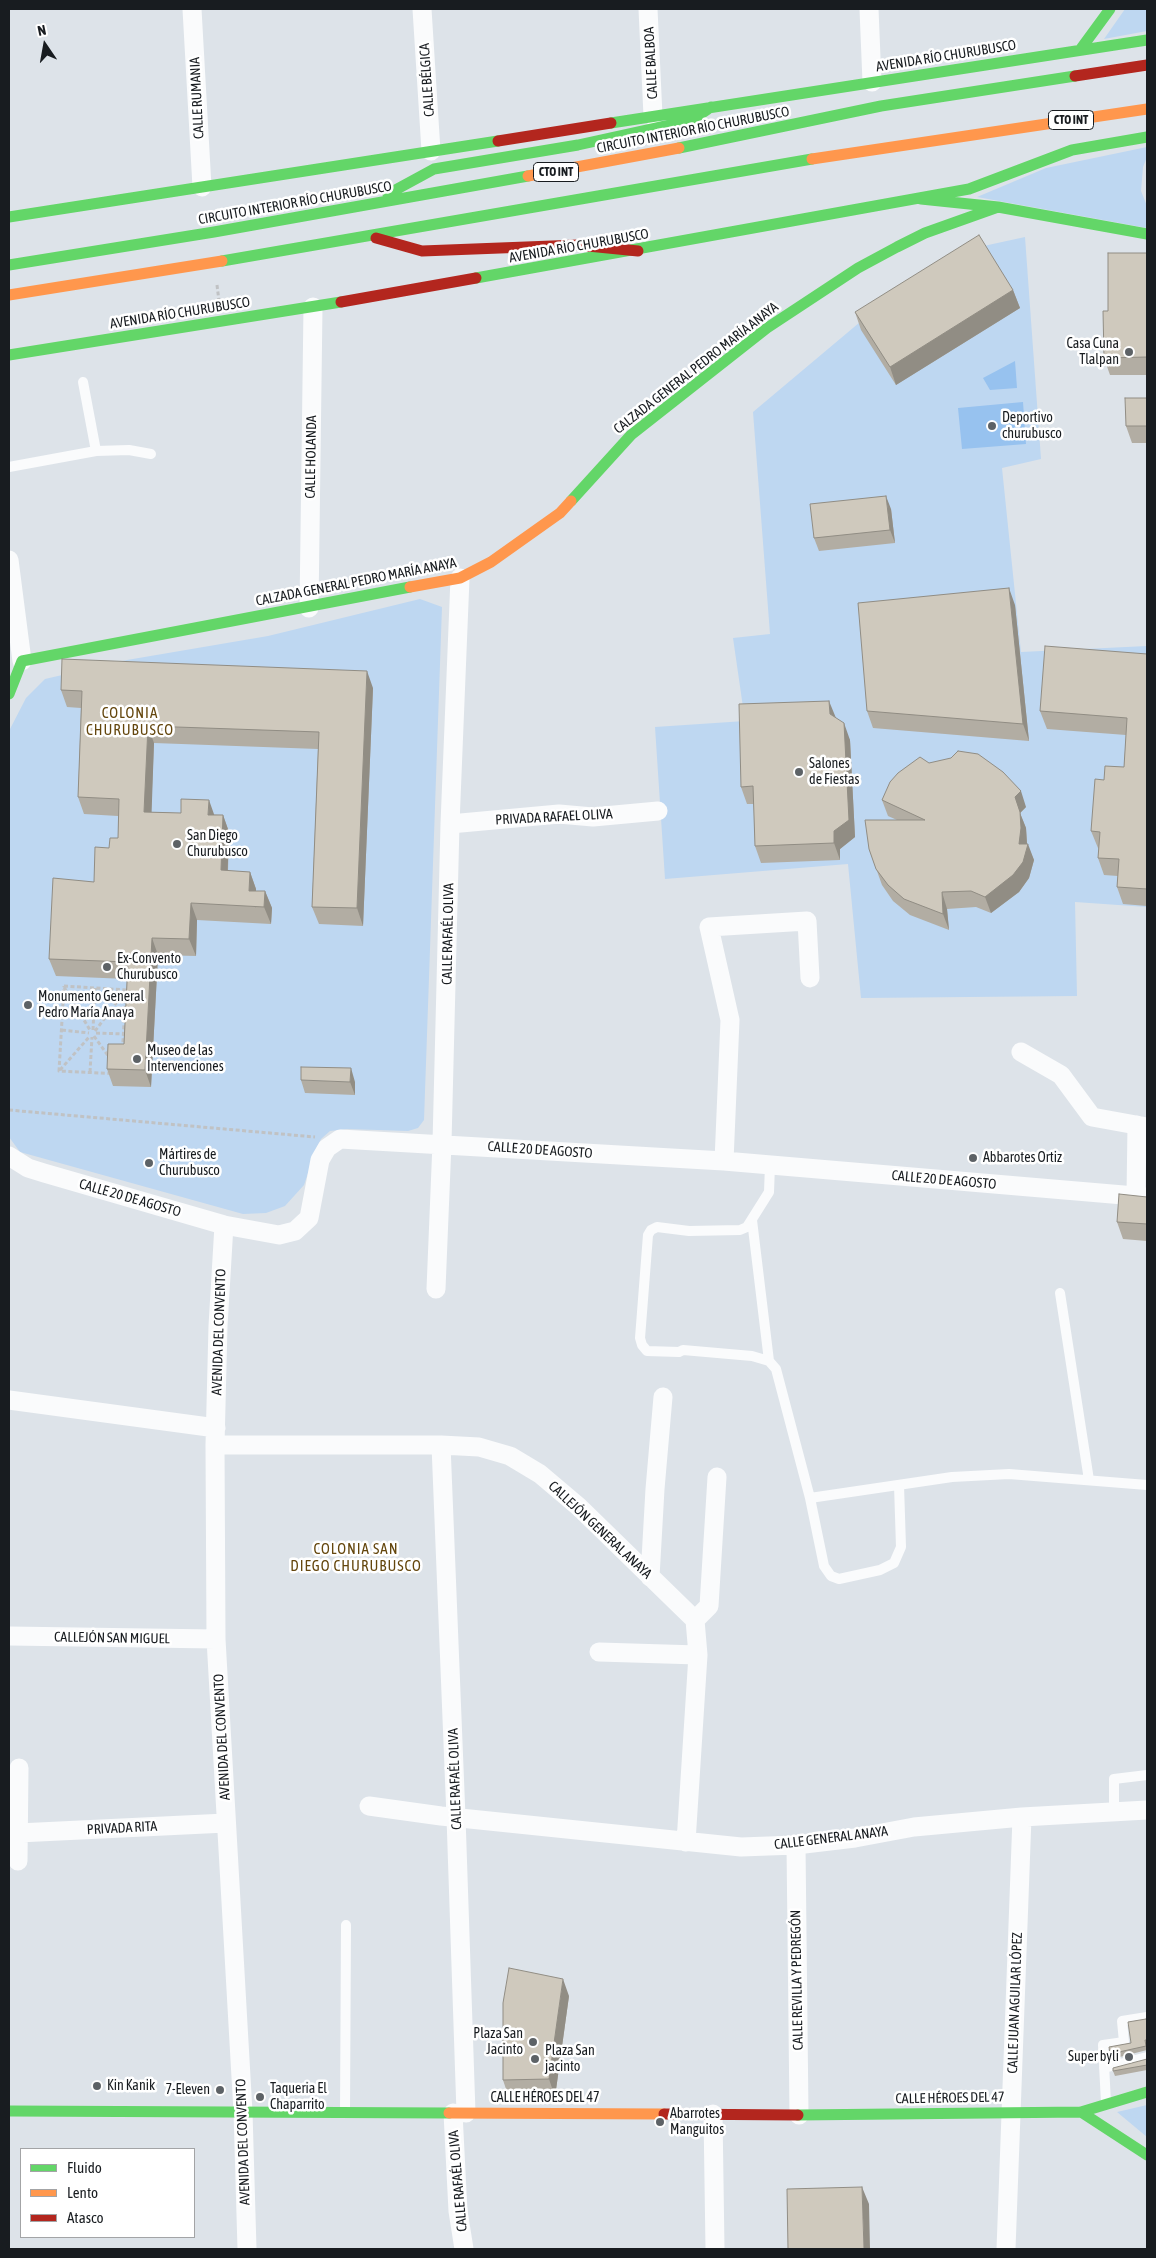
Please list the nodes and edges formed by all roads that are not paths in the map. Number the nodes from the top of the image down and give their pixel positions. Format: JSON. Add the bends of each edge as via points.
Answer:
{"nodes":[{"id":1,"x":192,"y":9,"type":"edge"},
{"id":2,"x":422,"y":9,"type":"edge"},
{"id":3,"x":648,"y":9,"type":"edge"},
{"id":4,"x":869,"y":9,"type":"edge"},
{"id":5,"x":1096,"y":9,"type":"edge"},
{"id":6,"x":1110,"y":9,"type":"edge"},
{"id":7,"x":1097,"y":28,"type":"junction"},
{"id":8,"x":1147,"y":40,"type":"edge"},
{"id":9,"x":1080,"y":50,"type":"junction"},
{"id":10,"x":1147,"y":65,"type":"edge"},
{"id":11,"x":872,"y":82,"type":"junction"},
{"id":12,"x":711,"y":107,"type":"junction"},
{"id":13,"x":1147,"y":109,"type":"edge"},
{"id":14,"x":653,"y":116,"type":"junction"},
{"id":15,"x":1147,"y":137,"type":"edge"},
{"id":16,"x":431,"y":151,"type":"junction"},
{"id":17,"x":202,"y":187,"type":"junction"},
{"id":18,"x":922,"y":199,"type":"junction"},
{"id":19,"x":366,"y":206,"type":"junction"},
{"id":20,"x":998,"y":207,"type":"junction"},
{"id":21,"x":9,"y":217,"type":"edge"},
{"id":22,"x":1147,"y":234,"type":"edge"},
{"id":23,"x":370,"y":236,"type":"junction"},
{"id":24,"x":638,"y":251,"type":"junction"},
{"id":25,"x":9,"y":265,"type":"edge"},
{"id":26,"x":9,"y":295,"type":"edge"},
{"id":27,"x":313,"y":307,"type":"junction"},
{"id":28,"x":9,"y":355,"type":"edge"},
{"id":29,"x":83,"y":382,"type":"dead end"},
{"id":30,"x":96,"y":451,"type":"junction"},
{"id":31,"x":151,"y":454,"type":"dead end"},
{"id":32,"x":9,"y":467,"type":"edge"},
{"id":33,"x":9,"y":560,"type":"edge"},
{"id":34,"x":460,"y":578,"type":"junction"},
{"id":35,"x":309,"y":608,"type":"junction"},
{"id":36,"x":22,"y":661,"type":"junction"},
{"id":37,"x":9,"y":694,"type":"edge"},
{"id":38,"x":658,"y":811,"type":"dead end"},
{"id":39,"x":450,"y":824,"type":"junction"},
{"id":40,"x":810,"y":978,"type":"dead end"},
{"id":41,"x":1021,"y":1052,"type":"dead end"},
{"id":42,"x":1142,"y":1126,"type":"edge"},
{"id":43,"x":442,"y":1144,"type":"junction"},
{"id":44,"x":9,"y":1156,"type":"edge"},
{"id":45,"x":724,"y":1161,"type":"junction"},
{"id":46,"x":770,"y":1165,"type":"junction"},
{"id":47,"x":1142,"y":1196,"type":"edge"},
{"id":48,"x":752,"y":1220,"type":"junction"},
{"id":49,"x":224,"y":1225,"type":"junction"},
{"id":50,"x":436,"y":1290,"type":"dead end"},
{"id":51,"x":1060,"y":1294,"type":"dead end"},
{"id":52,"x":769,"y":1361,"type":"junction"},
{"id":53,"x":663,"y":1397,"type":"dead end"},
{"id":54,"x":9,"y":1400,"type":"edge"},
{"id":55,"x":216,"y":1437,"type":"junction"},
{"id":56,"x":441,"y":1445,"type":"junction"},
{"id":57,"x":717,"y":1477,"type":"dead end"},
{"id":58,"x":1089,"y":1480,"type":"junction"},
{"id":59,"x":899,"y":1485,"type":"junction"},
{"id":60,"x":1147,"y":1485,"type":"edge"},
{"id":61,"x":810,"y":1498,"type":"junction"},
{"id":62,"x":650,"y":1576,"type":"junction"},
{"id":63,"x":695,"y":1620,"type":"junction"},
{"id":64,"x":9,"y":1636,"type":"edge"},
{"id":65,"x":216,"y":1639,"type":"junction"},
{"id":66,"x":599,"y":1652,"type":"dead end"},
{"id":67,"x":698,"y":1655,"type":"junction"},
{"id":68,"x":19,"y":1768,"type":"dead end"},
{"id":69,"x":1147,"y":1775,"type":"edge"},
{"id":70,"x":369,"y":1806,"type":"dead end"},
{"id":71,"x":1114,"y":1810,"type":"junction"},
{"id":72,"x":1147,"y":1810,"type":"edge"},
{"id":73,"x":456,"y":1817,"type":"junction"},
{"id":74,"x":1022,"y":1817,"type":"junction"},
{"id":75,"x":226,"y":1823,"type":"junction"},
{"id":76,"x":14,"y":1835,"type":"edge"},
{"id":77,"x":686,"y":1842,"type":"junction"},
{"id":78,"x":796,"y":1845,"type":"junction"},
{"id":79,"x":18,"y":1861,"type":"dead end"},
{"id":80,"x":346,"y":1925,"type":"dead end"},
{"id":81,"x":1147,"y":2017,"type":"edge"},
{"id":82,"x":1147,"y":2057,"type":"edge"},
{"id":83,"x":1104,"y":2068,"type":"junction"},
{"id":84,"x":1147,"y":2092,"type":"edge"},
{"id":85,"x":1106,"y":2105,"type":"junction"},
{"id":86,"x":9,"y":2111,"type":"edge"},
{"id":87,"x":243,"y":2112,"type":"junction"},
{"id":88,"x":1011,"y":2112,"type":"junction"},
{"id":89,"x":1081,"y":2112,"type":"junction"},
{"id":90,"x":345,"y":2113,"type":"junction"},
{"id":91,"x":459,"y":2113,"type":"junction"},
{"id":92,"x":713,"y":2114,"type":"junction"},
{"id":93,"x":799,"y":2115,"type":"junction"},
{"id":94,"x":1147,"y":2155,"type":"edge"},
{"id":95,"x":247,"y":2249,"type":"edge"},
{"id":96,"x":464,"y":2249,"type":"edge"},
{"id":97,"x":715,"y":2249,"type":"edge"},
{"id":98,"x":1006,"y":2249,"type":"edge"}],
"edges":[{"from":1,"to":17,"type":"street","name":"CALLE RUMANIA"},
{"from":2,"to":16,"type":"street","name":"CALLE BÉLGICA"},
{"from":3,"to":14,"type":"street","name":"CALLE BALBOA"},
{"from":4,"to":11,"type":"street"},
{"from":5,"to":7,"type":"street"},
{"from":6,"to":7,"type":"main road"},
{"from":7,"to":9,"type":"main road"},
{"from":8,"to":9,"type":"main road","name":"AVENIDA RÍO CHURUBUSCO"},
{"from":9,"to":11,"type":"main road","name":"AVENIDA RÍO CHURUBUSCO"},
{"from":10,"to":19,"type":"main road","name":"CIRCUITO INTERIOR RÍO CHURUBUSCO","number":"CTO INT","via":[[881,106],[657,154]]},
{"from":11,"to":12,"type":"main road","name":"AVENIDA RÍO CHURUBUSCO"},
{"from":12,"to":14,"type":"main road","name":"AVENIDA RÍO CHURUBUSCO"},
{"from":12,"to":19,"type":"main road","via":[[692,120],[578,145],[434,170]]},
{"from":13,"to":23,"type":"main road","number":"CTO INT","via":[[809,159]]},
{"from":14,"to":16,"type":"main road","name":"AVENIDA RÍO CHURUBUSCO"},
{"from":15,"to":18,"type":"main road","name":"AVENIDA RÍO CHURUBUSCO","number":"CTO INT","via":[[1072,150],[970,189]]},
{"from":16,"to":17,"type":"main road","name":"AVENIDA RÍO CHURUBUSCO"},
{"from":17,"to":21,"type":"main road","name":"AVENIDA RÍO CHURUBUSCO"},
{"from":18,"to":20,"type":"main road"},
{"from":18,"to":24,"type":"main road","name":"AVENIDA RÍO CHURUBUSCO","number":"CTO INT"},
{"from":19,"to":25,"type":"main road","name":"CIRCUITO INTERIOR RÍO CHURUBUSCO","number":"CTO INT"},
{"from":20,"to":22,"type":"main road"},
{"from":20,"to":34,"type":"main road","name":"CALZADA GENERAL PEDRO MARÍA ANAYA","via":[[925,233],[897,247],[858,268],[767,328],[631,435],[560,513],[491,562]]},
{"from":23,"to":24,"type":"main road","via":[[422,251],[578,246]]},
{"from":23,"to":26,"type":"main road","number":"CTO INT"},
{"from":24,"to":27,"type":"main road","name":"AVENIDA RÍO CHURUBUSCO","number":"CTO INT"},
{"from":27,"to":28,"type":"main road","name":"AVENIDA RÍO CHURUBUSCO","number":"CTO INT"},
{"from":27,"to":35,"type":"street","name":"CALLE HOLANDA"},
{"from":29,"to":30,"type":"lane"},
{"from":30,"to":31,"type":"lane","via":[[129,450]]},
{"from":30,"to":32,"type":"lane"},
{"from":33,"to":36,"type":"street"},
{"from":34,"to":35,"type":"main road","name":"CALZADA GENERAL PEDRO MARÍA ANAYA"},
{"from":34,"to":39,"type":"street","name":"CALLE RAFAÉL OLIVA"},
{"from":35,"to":36,"type":"main road","name":"CALZADA GENERAL PEDRO MARÍA ANAYA"},
{"from":36,"to":37,"type":"main road"},
{"from":38,"to":39,"type":"street","name":"PRIVADA RAFAEL OLIVA","via":[[594,817],[559,814]]},
{"from":39,"to":43,"type":"street","name":"CALLE RAFAÉL OLIVA"},
{"from":40,"to":45,"type":"street","via":[[808,922],[709,927],[730,1020]]},
{"from":41,"to":42,"type":"street","via":[[1061,1075],[1092,1117]]},
{"from":42,"to":47,"type":"street"},
{"from":43,"to":45,"type":"street","name":"CALLE 20 DE AGOSTO"},
{"from":43,"to":49,"type":"street","name":"CALLE 20 DE AGOSTO","via":[[340,1139],[322,1155],[312,1211],[303,1226],[279,1235]]},
{"from":43,"to":50,"type":"street","name":"CALLE RAFAÉL OLIVA"},
{"from":44,"to":49,"type":"street","name":"CALLE 20 DE AGOSTO","via":[[28,1168]]},
{"from":45,"to":46,"type":"street","name":"CALLE 20 DE AGOSTO"},
{"from":46,"to":47,"type":"street","name":"CALLE 20 DE AGOSTO"},
{"from":46,"to":48,"type":"lane","via":[[769,1192]]},
{"from":48,"to":52,"type":"lane"},
{"from":48,"to":52,"type":"lane","via":[[740,1230],[689,1231],[664,1227],[651,1230],[640,1338],[647,1351],[693,1351],[752,1356]]},
{"from":49,"to":55,"type":"street","name":"AVENIDA DEL CONVENTO"},
{"from":51,"to":58,"type":"lane"},
{"from":52,"to":61,"type":"lane","via":[[776,1369]]},
{"from":53,"to":62,"type":"street"},
{"from":54,"to":55,"type":"street","name":"CALLEJÓN GENERAL ANAYA"},
{"from":55,"to":56,"type":"street","name":"CALLEJÓN GENERAL ANAYA"},
{"from":55,"to":65,"type":"street","name":"AVENIDA DEL CONVENTO"},
{"from":56,"to":62,"type":"street","name":"CALLEJÓN GENERAL ANAYA","via":[[479,1447],[510,1456],[540,1474]]},
{"from":56,"to":73,"type":"street","name":"CALLE RAFAÉL OLIVA"},
{"from":57,"to":63,"type":"street","via":[[709,1606]]},
{"from":58,"to":59,"type":"lane","via":[[1009,1474],[952,1477]]},
{"from":58,"to":60,"type":"lane"},
{"from":59,"to":61,"type":"lane"},
{"from":59,"to":61,"type":"lane","via":[[901,1547],[894,1563],[880,1570],[839,1578],[831,1576],[824,1566]]},
{"from":62,"to":63,"type":"street","name":"CALLEJÓN GENERAL ANAYA"},
{"from":63,"to":67,"type":"street"},
{"from":64,"to":65,"type":"street","name":"CALLEJÓN SAN MIGUEL"},
{"from":65,"to":75,"type":"street","name":"AVENIDA DEL CONVENTO"},
{"from":66,"to":67,"type":"street"},
{"from":67,"to":77,"type":"street"},
{"from":68,"to":76,"type":"street"},
{"from":69,"to":71,"type":"lane","via":[[1114,1778]]},
{"from":70,"to":73,"type":"street","name":"CALLE GENERAL ANAYA"},
{"from":71,"to":72,"type":"street","name":"CALLE GENERAL ANAYA"},
{"from":71,"to":74,"type":"street","name":"CALLE GENERAL ANAYA"},
{"from":73,"to":77,"type":"street","name":"CALLE GENERAL ANAYA"},
{"from":73,"to":91,"type":"street","name":"CALLE RAFAÉL OLIVA"},
{"from":74,"to":78,"type":"street","name":"CALLE GENERAL ANAYA","via":[[914,1827]]},
{"from":74,"to":88,"type":"street","name":"CALLE JUAN AGUILAR LÓPEZ"},
{"from":75,"to":76,"type":"street","name":"PRIVADA RITA"},
{"from":75,"to":87,"type":"street","name":"AVENIDA DEL CONVENTO"},
{"from":76,"to":79,"type":"street"},
{"from":77,"to":78,"type":"street","name":"CALLE GENERAL ANAYA","via":[[741,1847]]},
{"from":78,"to":93,"type":"street","name":"CALLE REVILLA Y PEDREGÓN"},
{"from":80,"to":90,"type":"lane"},
{"from":81,"to":83,"type":"lane","via":[[1122,2021],[1124,2042],[1103,2045]]},
{"from":82,"to":83,"type":"lane"},
{"from":83,"to":85,"type":"lane"},
{"from":84,"to":85,"type":"main road","name":"CALLE HÉROES DEL 47"},
{"from":85,"to":89,"type":"main road","name":"CALLE HÉROES DEL 47"},
{"from":86,"to":87,"type":"main road","name":"CALLE HÉROES DEL 47"},
{"from":87,"to":90,"type":"main road","name":"CALLE HÉROES DEL 47"},
{"from":87,"to":95,"type":"street","name":"AVENIDA DEL CONVENTO"},
{"from":88,"to":89,"type":"main road","name":"CALLE HÉROES DEL 47"},
{"from":88,"to":93,"type":"main road","name":"CALLE HÉROES DEL 47"},
{"from":88,"to":98,"type":"street","name":"CALLE JUAN AGUILAR LÓPEZ"},
{"from":89,"to":94,"type":"main road"},
{"from":90,"to":91,"type":"main road","name":"CALLE HÉROES DEL 47"},
{"from":91,"to":92,"type":"main road","name":"CALLE HÉROES DEL 47"},
{"from":91,"to":96,"type":"street","name":"CALLE RAFAÉL OLIVA","via":[[458,2211]]},
{"from":92,"to":93,"type":"main road","name":"CALLE HÉROES DEL 47"},
{"from":92,"to":97,"type":"street"}]}
